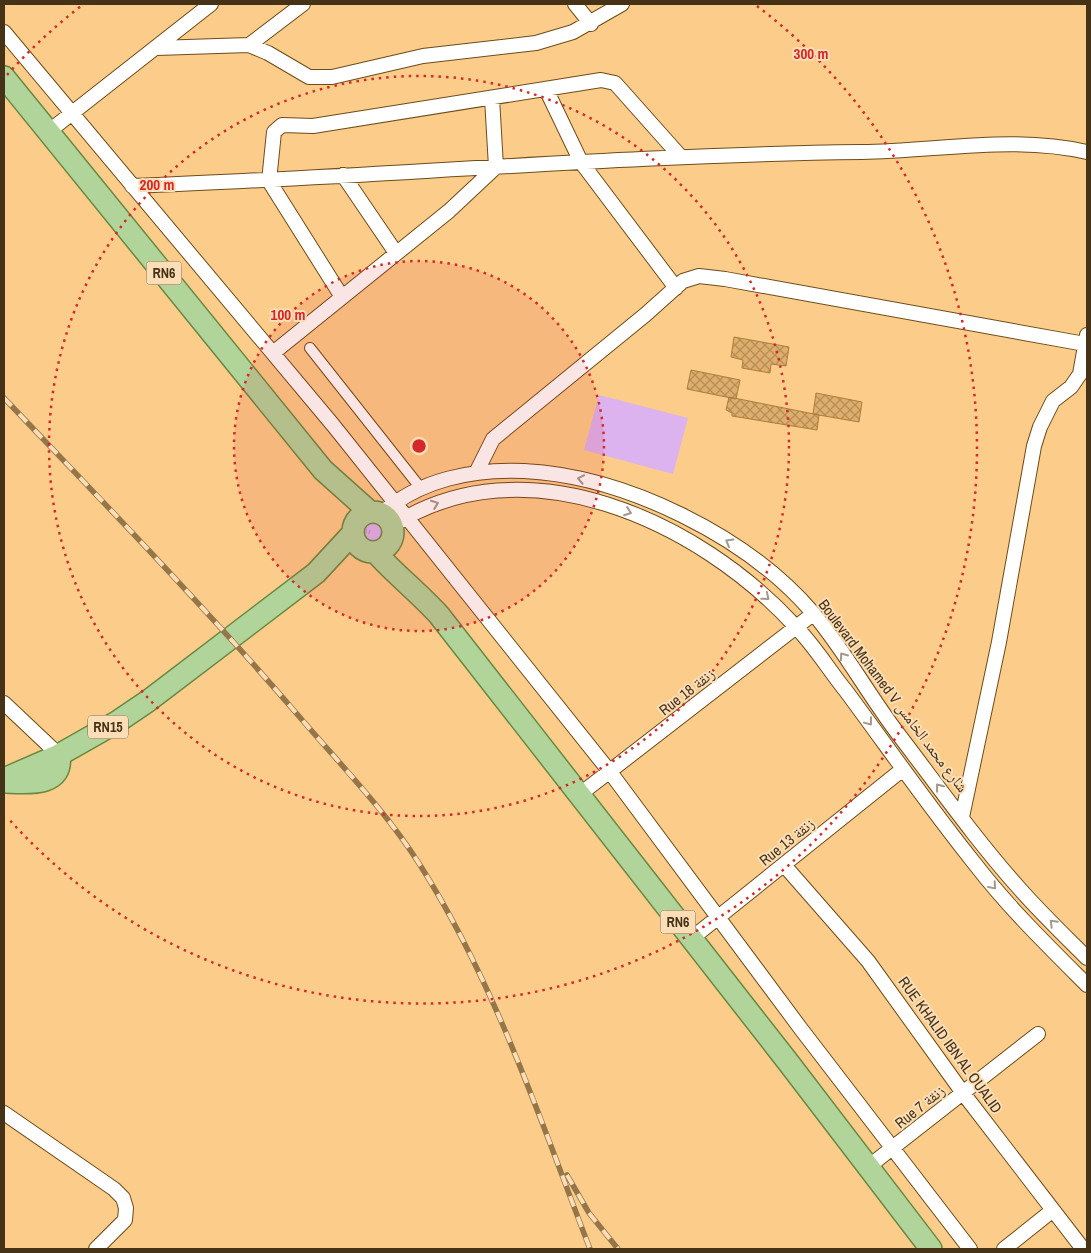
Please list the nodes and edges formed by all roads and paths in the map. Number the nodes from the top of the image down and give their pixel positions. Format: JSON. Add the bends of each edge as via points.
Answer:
{"nodes":[{"id":1,"x":211,"y":4,"type":"edge"},
{"id":2,"x":575,"y":4,"type":"edge"},
{"id":3,"x":622,"y":4,"type":"edge"},
{"id":4,"x":299,"y":5,"type":"edge"},
{"id":5,"x":591,"y":24,"type":"junction"},
{"id":6,"x":4,"y":32,"type":"edge"},
{"id":7,"x":249,"y":45,"type":"junction"},
{"id":8,"x":156,"y":48,"type":"junction"},
{"id":9,"x":4,"y":77,"type":"edge"},
{"id":10,"x":546,"y":89,"type":"junction"},
{"id":11,"x":492,"y":98,"type":"junction"},
{"id":12,"x":71,"y":114,"type":"junction"},
{"id":13,"x":48,"y":132,"type":"junction"},
{"id":14,"x":1087,"y":152,"type":"edge"},
{"id":15,"x":680,"y":156,"type":"junction"},
{"id":16,"x":582,"y":162,"type":"junction"},
{"id":17,"x":496,"y":166,"type":"junction"},
{"id":18,"x":343,"y":175,"type":"junction"},
{"id":19,"x":269,"y":181,"type":"junction"},
{"id":20,"x":132,"y":186,"type":"junction"},
{"id":21,"x":396,"y":253,"type":"junction"},
{"id":22,"x":676,"y":288,"type":"junction"},
{"id":23,"x":342,"y":297,"type":"junction"},
{"id":24,"x":1086,"y":339,"type":"edge"},
{"id":25,"x":310,"y":348,"type":"dead end"},
{"id":26,"x":272,"y":353,"type":"junction"},
{"id":27,"x":323,"y":470,"type":"junction"},
{"id":28,"x":476,"y":473,"type":"junction"},
{"id":29,"x":419,"y":486,"type":"dead end"},
{"id":30,"x":385,"y":528,"type":"junction"},
{"id":31,"x":352,"y":531,"type":"junction"},
{"id":32,"x":316,"y":573,"type":"junction"},
{"id":33,"x":813,"y":614,"type":"junction"},
{"id":34,"x":797,"y":627,"type":"junction"},
{"id":35,"x":4,"y":704,"type":"edge"},
{"id":36,"x":59,"y":755,"type":"junction"},
{"id":37,"x":903,"y":769,"type":"junction"},
{"id":38,"x":610,"y":772,"type":"junction"},
{"id":39,"x":4,"y":781,"type":"edge"},
{"id":40,"x":579,"y":795,"type":"junction"},
{"id":41,"x":962,"y":817,"type":"junction"},
{"id":42,"x":784,"y":865,"type":"junction"},
{"id":43,"x":718,"y":918,"type":"junction"},
{"id":44,"x":691,"y":939,"type":"junction"},
{"id":45,"x":1087,"y":958,"type":"edge"},
{"id":46,"x":1087,"y":985,"type":"edge"},
{"id":47,"x":1038,"y":1034,"type":"dead end"},
{"id":48,"x":963,"y":1093,"type":"junction"},
{"id":49,"x":4,"y":1113,"type":"edge"},
{"id":50,"x":893,"y":1149,"type":"junction"},
{"id":51,"x":868,"y":1167,"type":"junction"},
{"id":52,"x":1053,"y":1210,"type":"junction"},
{"id":53,"x":96,"y":1249,"type":"edge"},
{"id":54,"x":931,"y":1249,"type":"edge"},
{"id":55,"x":970,"y":1249,"type":"edge"},
{"id":56,"x":1004,"y":1249,"type":"edge"},
{"id":57,"x":1084,"y":1249,"type":"edge"}],
"edges":[{"from":1,"to":8,"type":"street"},
{"from":2,"to":5,"type":"street"},
{"from":3,"to":5,"type":"street"},
{"from":4,"to":7,"type":"street"},
{"from":5,"to":7,"type":"street","via":[[536,43],[423,56],[318,78],[301,74],[268,52]]},
{"from":6,"to":12,"type":"street"},
{"from":7,"to":8,"type":"street"},
{"from":8,"to":12,"type":"street"},
{"from":9,"to":13,"type":"main road","number":"RN6"},
{"from":10,"to":11,"type":"street"},
{"from":10,"to":15,"type":"street","via":[[601,80],[615,82]]},
{"from":10,"to":16,"type":"street"},
{"from":11,"to":17,"type":"street"},
{"from":11,"to":19,"type":"street","via":[[313,126],[282,125],[274,132]]},
{"from":12,"to":13,"type":"street"},
{"from":12,"to":20,"type":"street"},
{"from":13,"to":27,"type":"main road","number":"RN6"},
{"from":14,"to":15,"type":"street","via":[[1061,146],[978,144],[869,152]]},
{"from":15,"to":16,"type":"street"},
{"from":16,"to":17,"type":"street"},
{"from":16,"to":22,"type":"street"},
{"from":17,"to":18,"type":"street"},
{"from":17,"to":21,"type":"street","via":[[449,211]]},
{"from":18,"to":19,"type":"street"},
{"from":18,"to":21,"type":"street"},
{"from":19,"to":20,"type":"street"},
{"from":19,"to":23,"type":"street"},
{"from":20,"to":26,"type":"street"},
{"from":21,"to":23,"type":"street"},
{"from":22,"to":24,"type":"street","via":[[683,281],[711,276]]},
{"from":22,"to":28,"type":"street","via":[[493,439]]},
{"from":23,"to":26,"type":"street"},
{"from":24,"to":41,"type":"street","via":[[1080,374],[1071,387],[1053,401],[1034,446],[999,642]]},
{"from":25,"to":29,"type":"street"},
{"from":26,"to":30,"type":"street"},
{"from":27,"to":30,"type":"main road","number":"RN6"},
{"from":27,"to":31,"type":"main road","number":"RN6"},
{"from":28,"to":30,"type":"street","name":"Boulevard Mohamed V شارع محمد الخامس","via":[[444,479]]},
{"from":33,"to":28,"type":"street","name":"Boulevard Mohamed V شارع محمد الخامس","one_way":true,"via":[[773,574],[738,548],[640,496],[612,486],[545,473],[503,470]]},
{"from":30,"to":31,"type":"main road","via":[[359,517]]},
{"from":30,"to":31,"type":"main road","number":"RN6","via":[[356,544]]},
{"from":30,"to":32,"type":"main road","number":"RN15"},
{"from":30,"to":34,"type":"street","one_way":true,"via":[[458,496],[496,489],[556,491],[635,515],[672,533],[713,557]]},
{"from":30,"to":38,"type":"street"},
{"from":30,"to":40,"type":"main road","number":"RN6","via":[[394,573],[422,596]]},
{"from":31,"to":32,"type":"main road","number":"RN15"},
{"from":32,"to":36,"type":"main road","number":"RN15","via":[[148,701]]},
{"from":33,"to":34,"type":"street","name":"Rue 18 زنقة"},
{"from":41,"to":33,"type":"street","name":"Boulevard Mohamed V شارع محمد الخامس","one_way":true},
{"from":34,"to":37,"type":"street","one_way":true},
{"from":34,"to":38,"type":"street","name":"Rue 18 زنقة"},
{"from":35,"to":36,"type":"street"},
{"from":36,"to":39,"type":"main road","number":"RN15"},
{"from":37,"to":42,"type":"street","name":"Rue 13 زنقة"},
{"from":37,"to":46,"type":"street","one_way":true,"via":[[974,864],[1021,919]]},
{"from":38,"to":40,"type":"street","name":"Rue 18 زنقة"},
{"from":38,"to":43,"type":"street"},
{"from":40,"to":44,"type":"main road","number":"RN6"},
{"from":45,"to":41,"type":"street","name":"Boulevard Mohamed V شارع محمد الخامس","one_way":true,"via":[[1020,889]]},
{"from":42,"to":43,"type":"street","name":"Rue 13 زنقة"},
{"from":42,"to":48,"type":"street","name":"RUE KHALID IBN AL OUALID","via":[[868,960]]},
{"from":43,"to":44,"type":"street","name":"Rue 13 زنقة"},
{"from":43,"to":50,"type":"street"},
{"from":44,"to":51,"type":"main road","number":"RN6"},
{"from":47,"to":48,"type":"street","name":"Rue 7 زنقة"},
{"from":48,"to":50,"type":"street","name":"Rue 7 زنقة"},
{"from":48,"to":52,"type":"street","name":"RUE KHALID IBN AL OUALID"},
{"from":49,"to":53,"type":"street","via":[[101,1179],[123,1198],[125,1220]]},
{"from":50,"to":51,"type":"street","name":"Rue 7 زنقة"},
{"from":50,"to":55,"type":"street"},
{"from":51,"to":54,"type":"main road","number":"RN6"},
{"from":52,"to":56,"type":"street"},
{"from":52,"to":57,"type":"street","name":"RUE KHALID IBN AL OUALID"}]}
